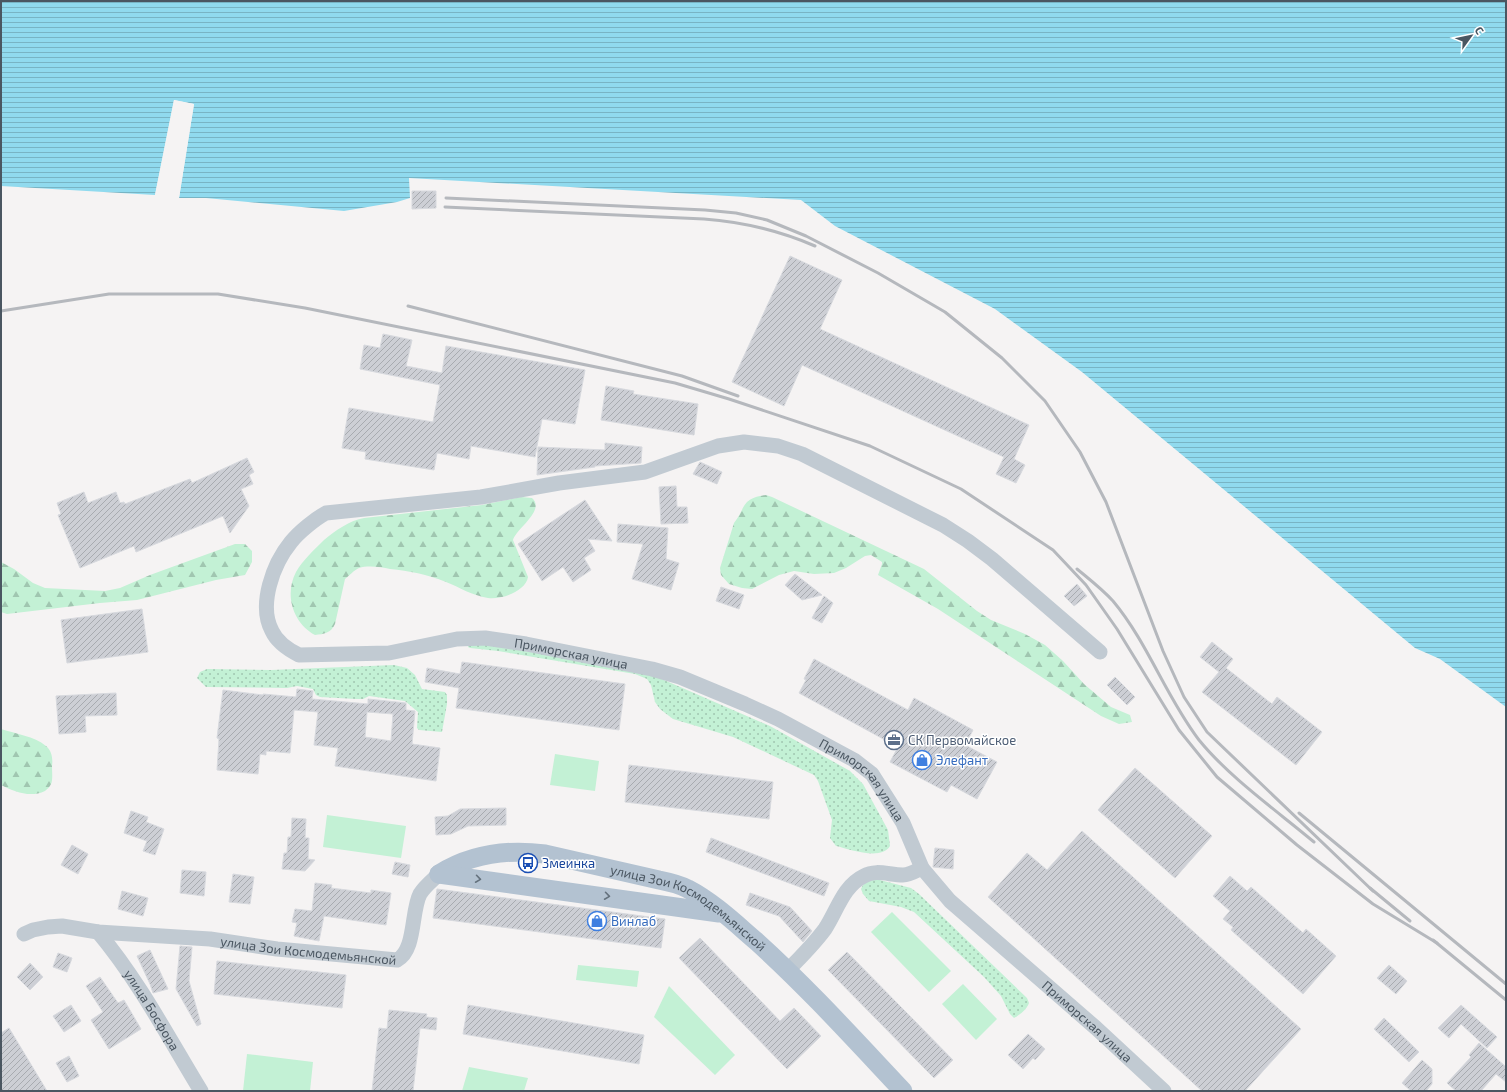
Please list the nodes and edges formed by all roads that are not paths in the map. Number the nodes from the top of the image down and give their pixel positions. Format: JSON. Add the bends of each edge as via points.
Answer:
{"nodes":[{"id":1,"x":1100,"y":652,"type":"dead end"},
{"id":2,"x":922,"y":868,"type":"junction"},
{"id":3,"x":439,"y":874,"type":"junction"},
{"id":4,"x":725,"y":914,"type":"junction"},
{"id":5,"x":98,"y":932,"type":"junction"},
{"id":6,"x":24,"y":934,"type":"dead end"},
{"id":7,"x":788,"y":970,"type":"junction"},
{"id":8,"x":200,"y":1091,"type":"edge"},
{"id":9,"x":903,"y":1091,"type":"edge"},
{"id":10,"x":1164,"y":1091,"type":"edge"}],
"edges":[{"from":1,"to":2,"type":"street","name":"Приморская улица","via":[[992,559],[943,525],[802,454],[778,446],[744,442],[718,446],[645,472],[559,483],[481,497],[326,513],[291,542],[278,563],[266,600],[267,619],[272,633],[299,656],[389,653],[457,638],[485,638],[652,669],[680,677],[778,719],[854,760],[872,774],[903,823]]},
{"from":2,"to":7,"type":"street","via":[[904,875],[882,872],[862,876],[842,898],[814,944]]},
{"from":2,"to":10,"type":"street","name":"Приморская улица","via":[[950,901]]},
{"from":3,"to":4,"type":"main road","one_way":true},
{"from":3,"to":4,"type":"main road","name":"улица Зои Космодемьянской","via":[[450,867],[484,855],[516,852],[544,854],[676,884],[689,889]]},
{"from":3,"to":5,"type":"street","name":"улица Зои Космодемьянской","via":[[420,895],[406,952],[397,960],[210,940]]},
{"from":4,"to":7,"type":"main road","name":"улица Зои Космодемьянской"},
{"from":5,"to":6,"type":"street","name":"улица Зои Космодемьянской","via":[[62,926],[33,930]]},
{"from":5,"to":8,"type":"street","name":"улица Босфора","via":[[152,1008]]},
{"from":7,"to":9,"type":"main road","name":"улица Зои Космодемьянской"}]}
